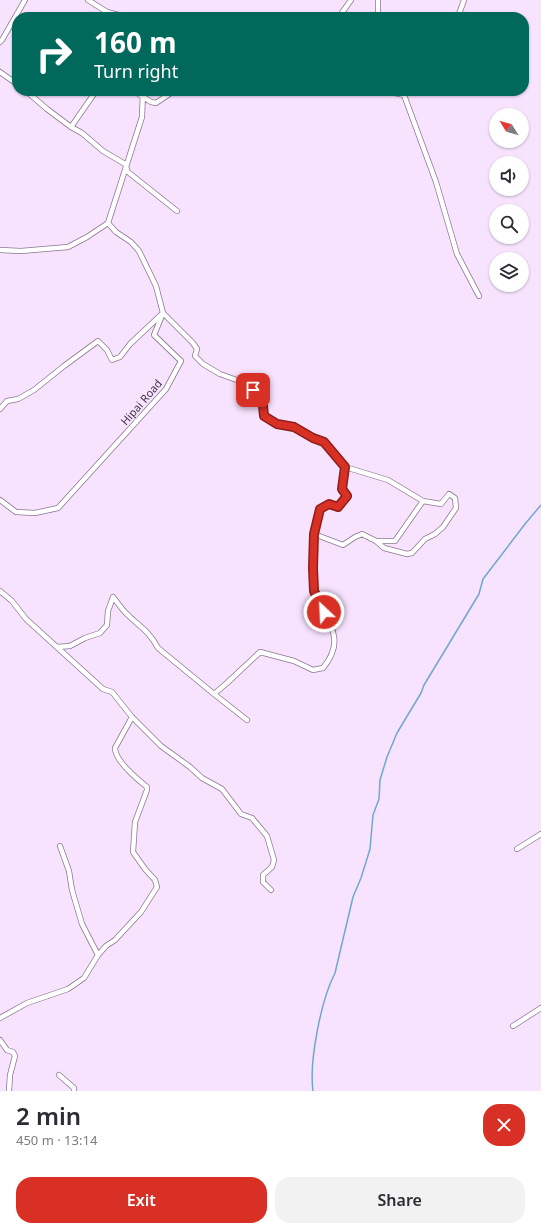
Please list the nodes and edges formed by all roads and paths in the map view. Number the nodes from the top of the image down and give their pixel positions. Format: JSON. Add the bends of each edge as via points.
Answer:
{"nodes":[{"id":1,"x":26,"y":0,"type":"edge"},
{"id":2,"x":88,"y":0,"type":"edge"},
{"id":3,"x":351,"y":0,"type":"edge"},
{"id":4,"x":378,"y":0,"type":"edge"},
{"id":5,"x":464,"y":0,"type":"edge"},
{"id":6,"x":19,"y":12,"type":"edge"},
{"id":7,"x":107,"y":12,"type":"edge"},
{"id":8,"x":343,"y":12,"type":"edge"},
{"id":9,"x":378,"y":12,"type":"edge"},
{"id":10,"x":460,"y":12,"type":"edge"},
{"id":11,"x":12,"y":23,"type":"edge"},
{"id":12,"x":0,"y":42,"type":"edge"},
{"id":13,"x":0,"y":72,"type":"edge"},
{"id":14,"x":12,"y":80,"type":"edge"},
{"id":15,"x":32,"y":96,"type":"edge"},
{"id":16,"x":93,"y":96,"type":"edge"},
{"id":17,"x":166,"y":96,"type":"edge"},
{"id":18,"x":406,"y":96,"type":"edge"},
{"id":19,"x":142,"y":97,"type":"joint"},
{"id":20,"x":71,"y":127,"type":"junction"},
{"id":21,"x":126,"y":164,"type":"junction"},
{"id":22,"x":178,"y":211,"type":"dead end"},
{"id":23,"x":108,"y":222,"type":"junction"},
{"id":24,"x":0,"y":250,"type":"edge"},
{"id":25,"x":479,"y":296,"type":"dead end"},
{"id":26,"x":163,"y":313,"type":"junction"},
{"id":27,"x":0,"y":409,"type":"edge"},
{"id":28,"x":345,"y":467,"type":"junction"},
{"id":29,"x":0,"y":500,"type":"edge"},
{"id":30,"x":423,"y":501,"type":"junction"},
{"id":31,"x":314,"y":534,"type":"junction"},
{"id":32,"x":376,"y":541,"type":"junction"},
{"id":33,"x":0,"y":592,"type":"edge"},
{"id":34,"x":57,"y":647,"type":"junction"},
{"id":35,"x":214,"y":694,"type":"junction"},
{"id":36,"x":132,"y":717,"type":"junction"},
{"id":37,"x":247,"y":720,"type":"dead end"},
{"id":38,"x":541,"y":834,"type":"edge"},
{"id":39,"x":60,"y":846,"type":"dead end"},
{"id":40,"x":517,"y":849,"type":"dead end"},
{"id":41,"x":271,"y":890,"type":"dead end"},
{"id":42,"x":98,"y":954,"type":"junction"},
{"id":43,"x":541,"y":1008,"type":"edge"},
{"id":44,"x":0,"y":1018,"type":"edge"},
{"id":45,"x":513,"y":1026,"type":"dead end"},
{"id":46,"x":0,"y":1040,"type":"edge"},
{"id":47,"x":60,"y":1075,"type":"dead end"},
{"id":48,"x":9,"y":1091,"type":"edge"},
{"id":49,"x":74,"y":1091,"type":"edge"}],
"edges":[{"from":1,"to":6,"type":"street"},
{"from":2,"to":7,"type":"street"},
{"from":3,"to":8,"type":"street"},
{"from":4,"to":9,"type":"street"},
{"from":5,"to":10,"type":"street"},
{"from":11,"to":12,"type":"street"},
{"from":13,"to":14,"type":"street"},
{"from":15,"to":20,"type":"street"},
{"from":16,"to":20,"type":"street"},
{"from":17,"to":19,"type":"street","via":[[156,103]]},
{"from":18,"to":25,"type":"street","via":[[436,182],[457,254]]},
{"from":19,"to":21,"type":"street","via":[[142,117]]},
{"from":20,"to":21,"type":"street","via":[[103,151]]},
{"from":21,"to":22,"type":"street","via":[[128,172]]},
{"from":21,"to":23,"type":"street"},
{"from":23,"to":24,"type":"street","via":[[68,247],[21,252]]},
{"from":23,"to":26,"type":"street","via":[[139,251],[156,286]]},
{"from":26,"to":27,"type":"street","via":[[120,357],[112,360],[98,341],[34,390],[18,399],[7,401]]},
{"from":26,"to":28,"type":"street","via":[[193,342],[197,349],[195,356],[203,364],[220,374],[245,383],[262,396],[264,416],[277,424],[294,427],[324,442]]},
{"from":26,"to":29,"type":"street","name":"Hipai Road","via":[[154,335],[181,362],[166,388],[58,508],[35,513],[16,512]]},
{"from":28,"to":30,"type":"street","via":[[388,480]]},
{"from":28,"to":31,"type":"street","via":[[342,489],[347,496],[338,507],[329,504],[320,509]]},
{"from":30,"to":32,"type":"street","via":[[395,541]]},
{"from":30,"to":32,"type":"street","via":[[441,504],[449,494],[455,498],[456,508],[443,527],[412,553],[384,548]]},
{"from":31,"to":32,"type":"street","via":[[343,545],[362,534]]},
{"from":31,"to":35,"type":"street","via":[[314,591],[335,639],[328,662],[323,668],[313,670],[294,661],[260,652]]},
{"from":33,"to":34,"type":"street"},
{"from":34,"to":35,"type":"street","via":[[70,646],[100,634],[107,625],[108,611],[113,598],[154,639],[158,648]]},
{"from":34,"to":36,"type":"street","via":[[103,690],[112,692]]},
{"from":35,"to":37,"type":"street"},
{"from":36,"to":41,"type":"street","via":[[161,746],[202,778],[222,789],[241,814],[252,818],[268,836],[274,860],[272,867],[263,875],[263,882]]},
{"from":36,"to":42,"type":"street","via":[[115,748],[115,753],[147,787],[135,822],[133,852],[155,880],[157,887],[141,912]]},
{"from":38,"to":40,"type":"street"},
{"from":39,"to":42,"type":"street","via":[[82,924]]},
{"from":42,"to":44,"type":"street","via":[[84,978],[68,989],[27,1003]]},
{"from":43,"to":45,"type":"street"},
{"from":46,"to":48,"type":"street","via":[[7,1050],[16,1056],[10,1075]]},
{"from":47,"to":49,"type":"street"}]}
